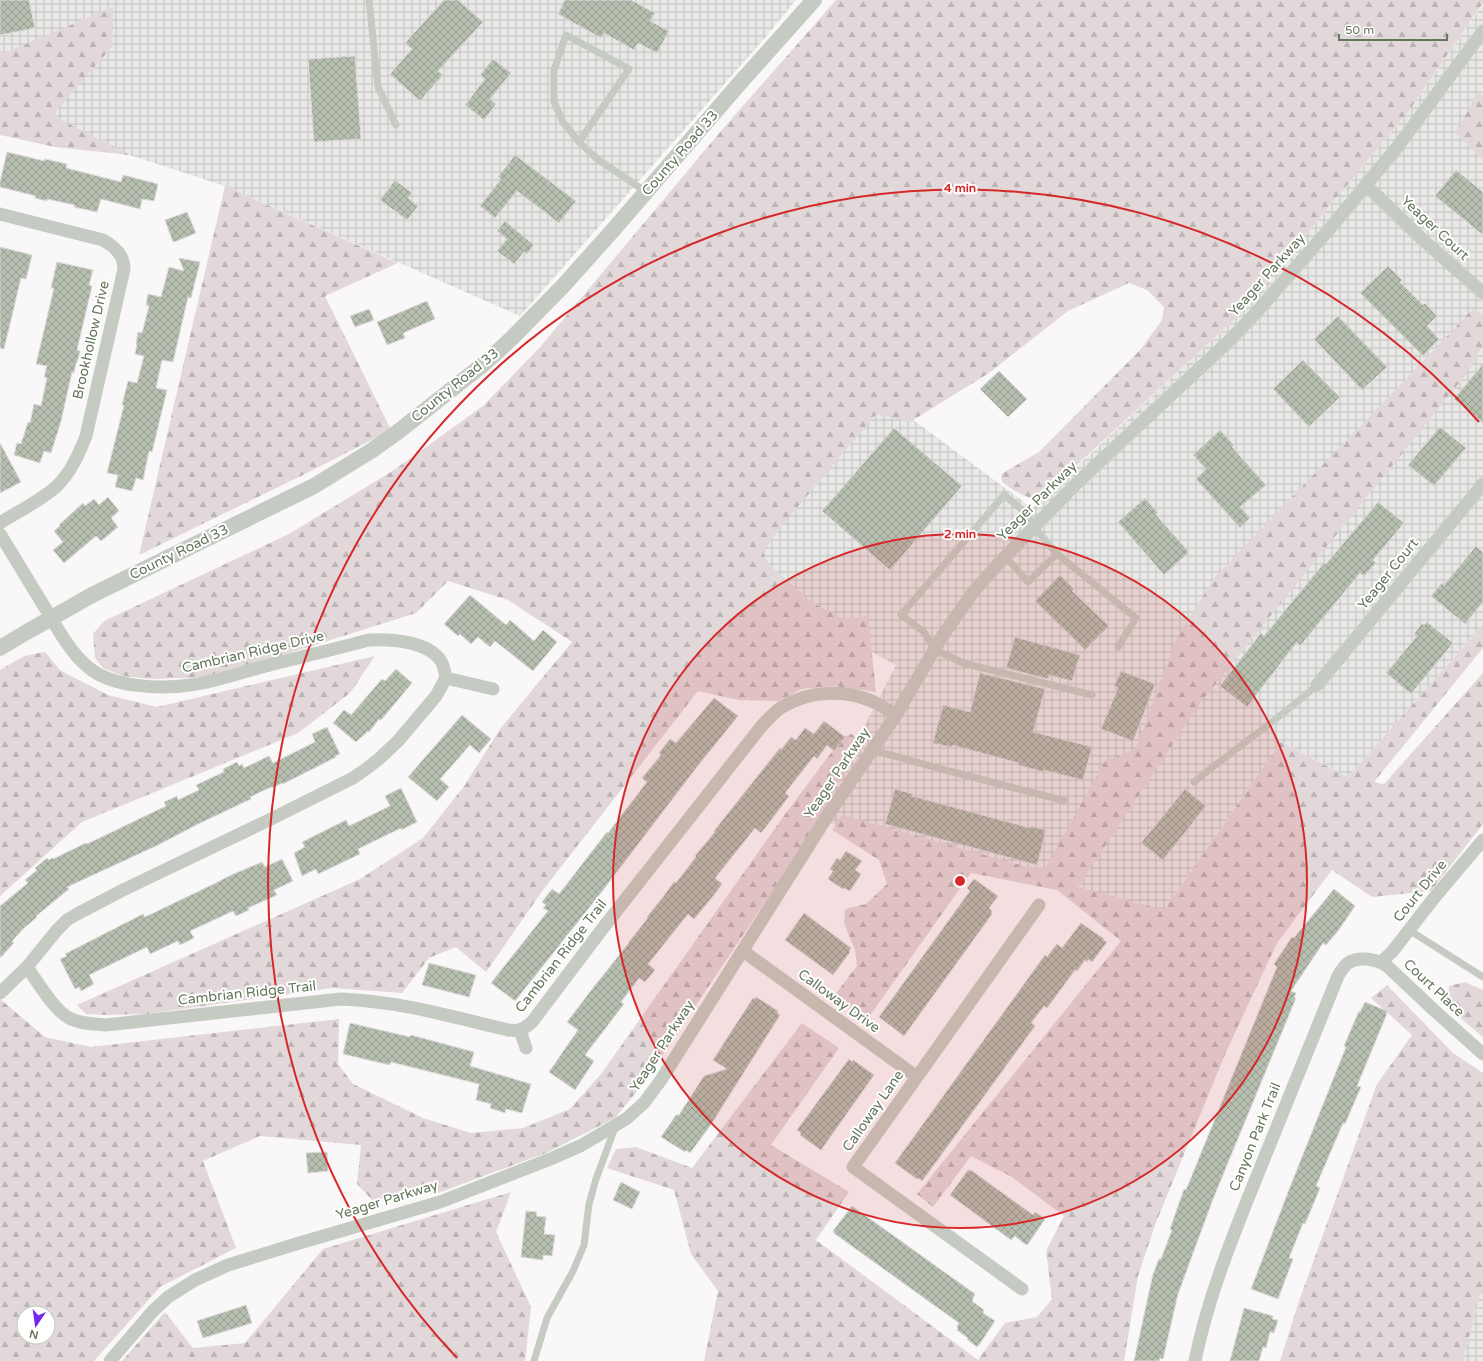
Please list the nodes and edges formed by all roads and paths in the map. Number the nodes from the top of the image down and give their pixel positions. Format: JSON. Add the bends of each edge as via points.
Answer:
{"nodes":[{"id":1,"x":369,"y":0,"type":"edge"},
{"id":2,"x":814,"y":0,"type":"edge"},
{"id":3,"x":1483,"y":31,"type":"edge"},
{"id":4,"x":396,"y":125,"type":"dead end"},
{"id":5,"x":578,"y":142,"type":"junction"},
{"id":6,"x":1366,"y":185,"type":"junction"},
{"id":7,"x":646,"y":192,"type":"junction"},
{"id":8,"x":0,"y":214,"type":"edge"},
{"id":9,"x":1483,"y":293,"type":"edge"},
{"id":10,"x":1483,"y":484,"type":"edge"},
{"id":11,"x":0,"y":523,"type":"edge"},
{"id":12,"x":1034,"y":527,"type":"junction"},
{"id":13,"x":0,"y":534,"type":"edge"},
{"id":14,"x":1057,"y":554,"type":"junction"},
{"id":15,"x":1005,"y":556,"type":"junction"},
{"id":16,"x":52,"y":618,"type":"junction"},
{"id":17,"x":1118,"y":646,"type":"dead end"},
{"id":18,"x":0,"y":648,"type":"edge"},
{"id":19,"x":934,"y":649,"type":"junction"},
{"id":20,"x":446,"y":678,"type":"junction"},
{"id":21,"x":1317,"y":685,"type":"joint"},
{"id":22,"x":493,"y":689,"type":"dead end"},
{"id":23,"x":1092,"y":695,"type":"dead end"},
{"id":24,"x":896,"y":715,"type":"junction"},
{"id":25,"x":872,"y":750,"type":"junction"},
{"id":26,"x":1194,"y":782,"type":"dead end"},
{"id":27,"x":1065,"y":801,"type":"dead end"},
{"id":28,"x":1483,"y":840,"type":"edge"},
{"id":29,"x":1039,"y":905,"type":"dead end"},
{"id":30,"x":1409,"y":930,"type":"junction"},
{"id":31,"x":743,"y":951,"type":"junction"},
{"id":32,"x":1381,"y":962,"type":"junction"},
{"id":33,"x":27,"y":967,"type":"junction"},
{"id":34,"x":1483,"y":977,"type":"edge"},
{"id":35,"x":0,"y":993,"type":"edge"},
{"id":36,"x":520,"y":1030,"type":"junction"},
{"id":37,"x":526,"y":1048,"type":"dead end"},
{"id":38,"x":1483,"y":1054,"type":"edge"},
{"id":39,"x":917,"y":1077,"type":"junction"},
{"id":40,"x":616,"y":1125,"type":"junction"},
{"id":41,"x":1022,"y":1289,"type":"dead end"},
{"id":42,"x":110,"y":1361,"type":"edge"},
{"id":43,"x":534,"y":1361,"type":"edge"},
{"id":44,"x":1195,"y":1361,"type":"edge"}],
"edges":[{"from":1,"to":4,"type":"lane","via":[[378,87]]},
{"from":2,"to":7,"type":"street","name":"County Road 33"},
{"from":3,"to":6,"type":"street","name":"Yeager Parkway","via":[[1425,112]]},
{"from":5,"to":5,"type":"lane","via":[[563,122],[554,102],[554,70],[566,35],[629,70]]},
{"from":5,"to":7,"type":"lane","via":[[596,158]]},
{"from":6,"to":9,"type":"street","name":"Yeager Court"},
{"from":6,"to":12,"type":"street","name":"Yeager Parkway","via":[[1229,341],[1078,482]]},
{"from":7,"to":16,"type":"street","name":"County Road 33","via":[[563,286],[512,338],[485,363],[399,431],[314,486],[92,595]]},
{"from":8,"to":11,"type":"street","name":"Brookhollow Drive","via":[[103,240],[122,256],[124,269],[86,436],[79,455],[57,486]]},
{"from":10,"to":21,"type":"street","name":"Yeager Court"},
{"from":12,"to":14,"type":"lane"},
{"from":12,"to":15,"type":"street","name":"Yeager Parkway"},
{"from":12,"to":19,"type":"lane","via":[[1026,513],[1004,495],[901,615],[924,632]]},
{"from":13,"to":16,"type":"street","name":"Cambrian Ridge Drive"},
{"from":14,"to":15,"type":"lane","via":[[1028,582]]},
{"from":14,"to":17,"type":"lane","via":[[1136,618]]},
{"from":15,"to":19,"type":"street","name":"Yeager Parkway","via":[[957,613]]},
{"from":16,"to":18,"type":"street","name":"County Road 33"},
{"from":16,"to":20,"type":"street","name":"Cambrian Ridge Drive","via":[[71,649],[88,667],[111,679],[136,685],[190,685],[362,642],[382,640],[407,642],[431,651],[442,662]]},
{"from":19,"to":23,"type":"lane","via":[[963,663]]},
{"from":19,"to":24,"type":"street","name":"Yeager Parkway"},
{"from":20,"to":22,"type":"street"},
{"from":20,"to":33,"type":"street","via":[[436,696],[398,741],[353,778],[77,914],[57,930]]},
{"from":21,"to":26,"type":"lane","via":[[1291,709]]},
{"from":24,"to":25,"type":"street","name":"Yeager Parkway"},
{"from":24,"to":36,"type":"street","name":"Cambrian Ridge Trail","via":[[864,698],[839,693],[813,695],[792,701],[776,712],[760,728],[532,1022]]},
{"from":25,"to":27,"type":"lane"},
{"from":25,"to":31,"type":"street","name":"Yeager Parkway"},
{"from":28,"to":30,"type":"street","name":"Court Drive"},
{"from":29,"to":39,"type":"street","name":"Calloway Lane"},
{"from":30,"to":32,"type":"street","name":"Court Drive"},
{"from":30,"to":34,"type":"lane"},
{"from":31,"to":39,"type":"street","name":"Calloway Drive"},
{"from":31,"to":40,"type":"street","name":"Yeager Parkway","via":[[661,1080],[644,1103]]},
{"from":32,"to":38,"type":"street","name":"Court Place"},
{"from":32,"to":44,"type":"street","name":"Canyon Park Trail","via":[[1362,959],[1352,961],[1338,976],[1226,1255],[1213,1292]]},
{"from":33,"to":35,"type":"street"},
{"from":33,"to":36,"type":"street","name":"Cambrian Ridge Trail","via":[[58,1009],[80,1022],[106,1025],[348,1000],[391,1003],[508,1030]]},
{"from":36,"to":37,"type":"street"},
{"from":39,"to":41,"type":"street","name":"Calloway Lane","via":[[853,1167]]},
{"from":40,"to":42,"type":"street","name":"Yeager Parkway","via":[[568,1152],[473,1190],[228,1265],[195,1280],[168,1296]]},
{"from":40,"to":43,"type":"lane","via":[[589,1204],[584,1245],[547,1318]]}]}
